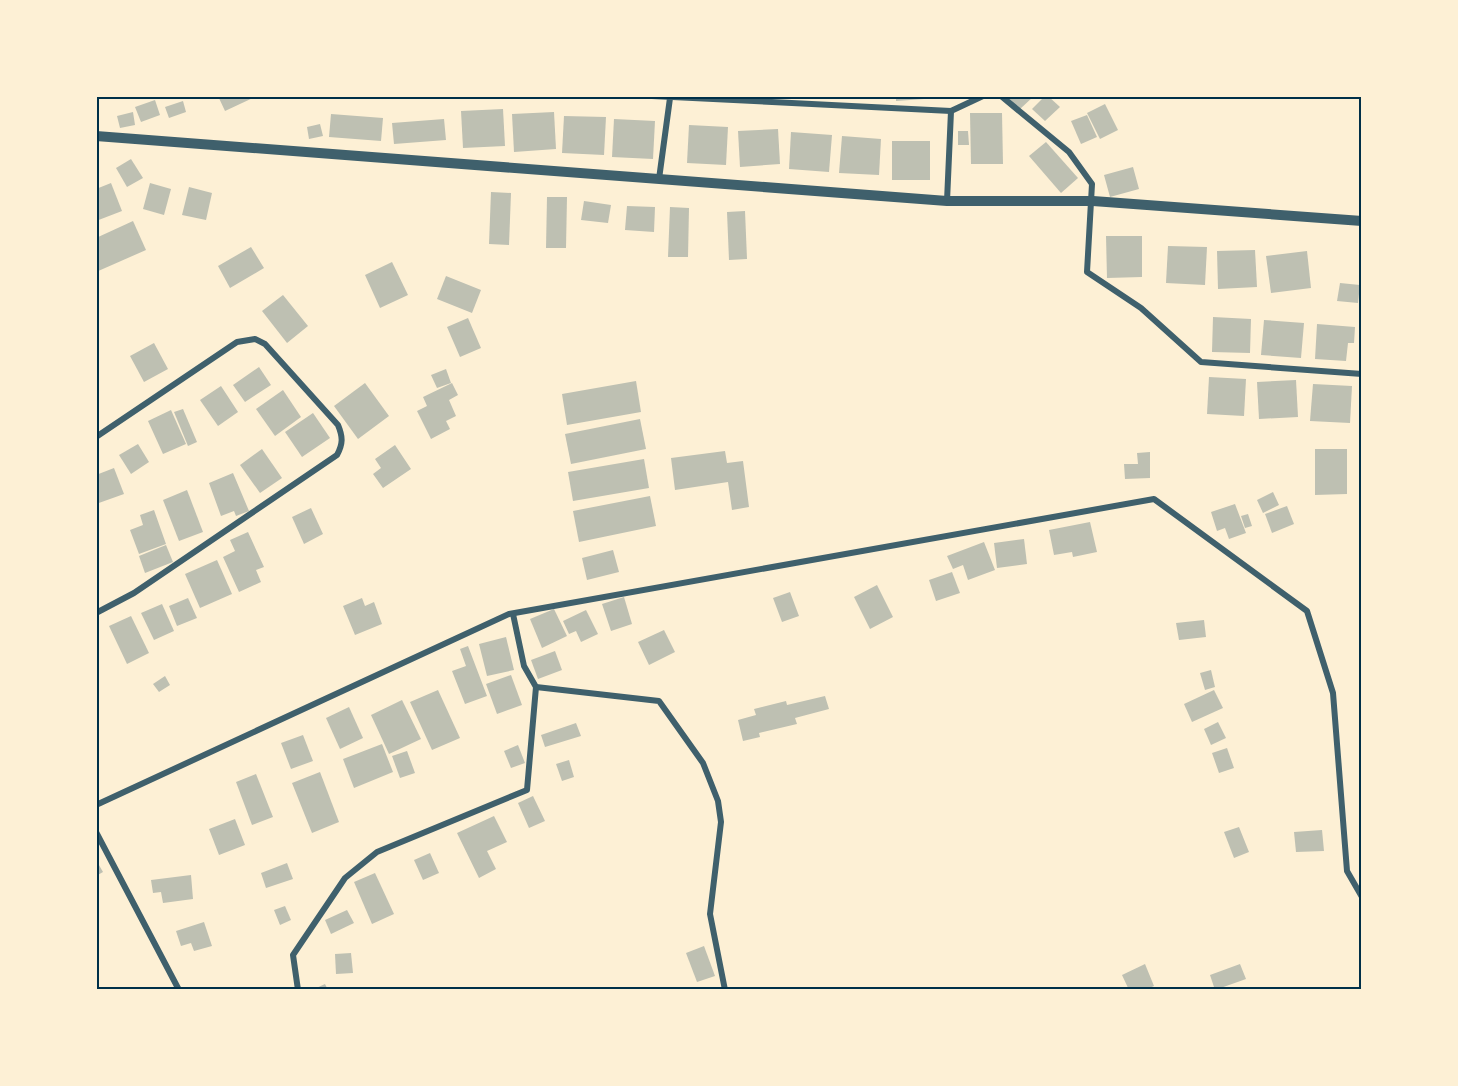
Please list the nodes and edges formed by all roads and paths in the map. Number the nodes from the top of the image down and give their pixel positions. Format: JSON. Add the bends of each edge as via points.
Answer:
{"nodes":[{"id":1,"x":652,"y":96,"type":"edge"},
{"id":2,"x":983,"y":96,"type":"edge"},
{"id":3,"x":1001,"y":96,"type":"edge"},
{"id":4,"x":670,"y":98,"type":"junction"},
{"id":5,"x":951,"y":111,"type":"junction"},
{"id":6,"x":96,"y":136,"type":"edge"},
{"id":7,"x":659,"y":179,"type":"junction"},
{"id":8,"x":947,"y":201,"type":"junction"},
{"id":9,"x":1093,"y":201,"type":"junction"},
{"id":10,"x":1362,"y":221,"type":"edge"},
{"id":11,"x":1362,"y":374,"type":"edge"},
{"id":12,"x":96,"y":437,"type":"edge"},
{"id":13,"x":96,"y":613,"type":"edge"},
{"id":14,"x":513,"y":614,"type":"junction"},
{"id":15,"x":536,"y":687,"type":"junction"},
{"id":16,"x":96,"y":805,"type":"edge"},
{"id":17,"x":96,"y":832,"type":"edge"},
{"id":18,"x":1362,"y":897,"type":"edge"},
{"id":19,"x":179,"y":990,"type":"edge"},
{"id":20,"x":298,"y":990,"type":"edge"},
{"id":21,"x":725,"y":990,"type":"edge"}],
"edges":[{"from":1,"to":4,"type":"street"},
{"from":2,"to":5,"type":"street"},
{"from":3,"to":9,"type":"street","via":[[1069,152],[1092,184]]},
{"from":4,"to":5,"type":"street"},
{"from":4,"to":7,"type":"street"},
{"from":5,"to":8,"type":"street"},
{"from":6,"to":7,"type":"street"},
{"from":7,"to":8,"type":"street"},
{"from":8,"to":9,"type":"street"},
{"from":9,"to":10,"type":"street"},
{"from":9,"to":11,"type":"street","via":[[1087,272],[1141,308],[1201,362]]},
{"from":12,"to":13,"type":"street","via":[[237,342],[255,339],[272,352],[338,425],[342,435],[337,455],[134,593]]},
{"from":14,"to":15,"type":"street","via":[[524,666]]},
{"from":14,"to":16,"type":"street"},
{"from":14,"to":18,"type":"street","via":[[1154,499],[1307,611],[1333,693],[1347,871]]},
{"from":15,"to":20,"type":"street","via":[[526,790],[377,852],[345,878],[293,955]]},
{"from":15,"to":21,"type":"street","via":[[659,701],[703,763],[718,801],[721,822],[710,914]]},
{"from":17,"to":19,"type":"street"}]}
